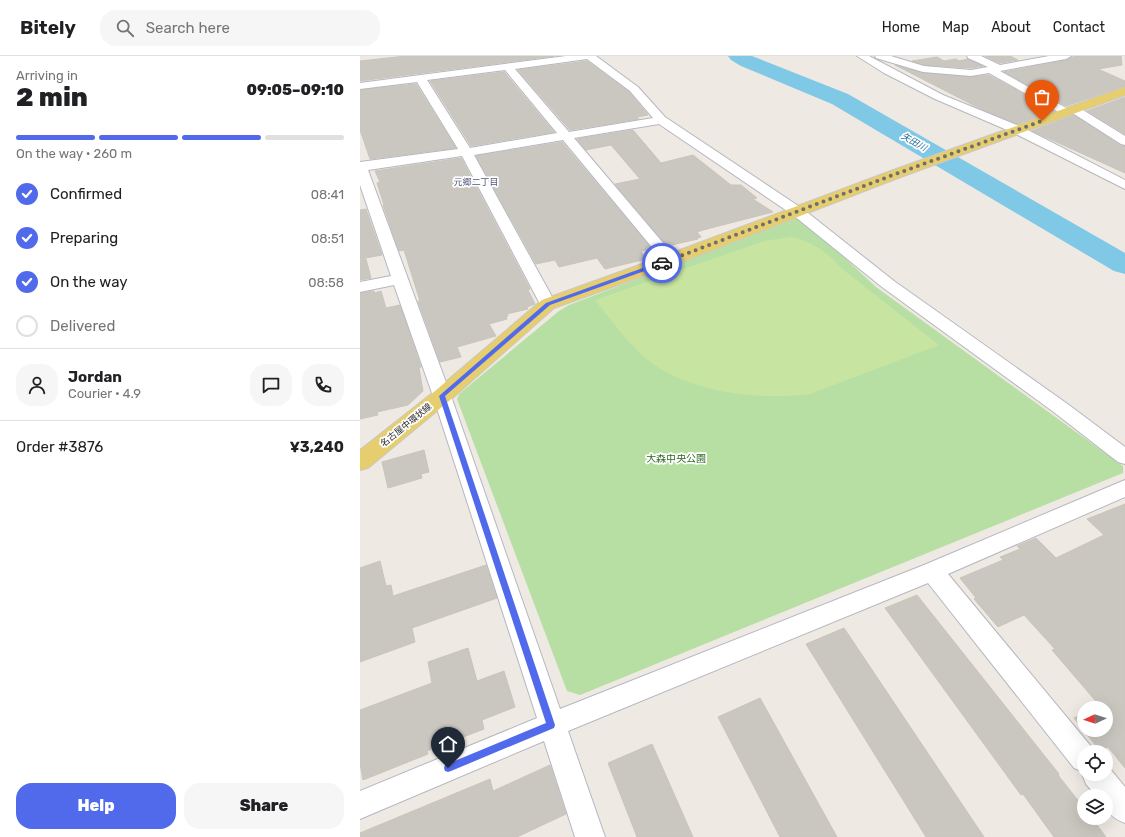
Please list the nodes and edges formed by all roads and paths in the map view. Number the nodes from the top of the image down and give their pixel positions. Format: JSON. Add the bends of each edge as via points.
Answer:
{"nodes":[{"id":1,"x":589,"y":56,"type":"edge"},
{"id":2,"x":862,"y":56,"type":"edge"},
{"id":3,"x":880,"y":56,"type":"edge"},
{"id":4,"x":972,"y":56,"type":"edge"},
{"id":5,"x":1066,"y":56,"type":"edge"},
{"id":6,"x":1052,"y":57,"type":"edge"},
{"id":7,"x":508,"y":67,"type":"junction"},
{"id":8,"x":995,"y":69,"type":"junction"},
{"id":9,"x":420,"y":78,"type":"junction"},
{"id":10,"x":360,"y":86,"type":"edge"},
{"id":11,"x":1125,"y":91,"type":"edge"},
{"id":12,"x":1070,"y":111,"type":"junction"},
{"id":13,"x":661,"y":120,"type":"junction"},
{"id":14,"x":1018,"y":130,"type":"junction"},
{"id":15,"x":564,"y":135,"type":"junction"},
{"id":16,"x":1125,"y":141,"type":"edge"},
{"id":17,"x":466,"y":152,"type":"junction"},
{"id":18,"x":360,"y":167,"type":"edge"},
{"id":19,"x":1125,"y":185,"type":"edge"},
{"id":20,"x":798,"y":212,"type":"junction"},
{"id":21,"x":670,"y":260,"type":"junction"},
{"id":22,"x":399,"y":279,"type":"junction"},
{"id":23,"x":360,"y":287,"type":"edge"},
{"id":24,"x":548,"y":304,"type":"junction"},
{"id":25,"x":442,"y":396,"type":"junction"},
{"id":26,"x":1125,"y":457,"type":"edge"},
{"id":27,"x":360,"y":462,"type":"edge"},
{"id":28,"x":1125,"y":488,"type":"edge"},
{"id":29,"x":932,"y":571,"type":"junction"},
{"id":30,"x":551,"y":725,"type":"junction"},
{"id":31,"x":1077,"y":750,"type":"edge"},
{"id":32,"x":1102,"y":781,"type":"edge"},
{"id":33,"x":360,"y":805,"type":"edge"},
{"id":34,"x":1125,"y":809,"type":"edge"},
{"id":35,"x":590,"y":837,"type":"edge"}],
"edges":[{"from":1,"to":7,"type":"street"},
{"from":1,"to":13,"type":"street","via":[[634,89]]},
{"from":2,"to":14,"type":"street","via":[[939,97]]},
{"from":3,"to":8,"type":"street","via":[[923,68],[971,73]]},
{"from":4,"to":8,"type":"street"},
{"from":5,"to":6,"type":"street"},
{"from":6,"to":8,"type":"street"},
{"from":7,"to":9,"type":"street"},
{"from":7,"to":15,"type":"street"},
{"from":8,"to":12,"type":"street"},
{"from":9,"to":10,"type":"street"},
{"from":9,"to":17,"type":"street"},
{"from":11,"to":12,"type":"main road","name":"名古屋中環状線"},
{"from":12,"to":14,"type":"main road","name":"名古屋中環状線"},
{"from":12,"to":16,"type":"street"},
{"from":13,"to":15,"type":"street"},
{"from":13,"to":20,"type":"street"},
{"from":14,"to":19,"type":"street"},
{"from":14,"to":20,"type":"main road","name":"名古屋中環状線"},
{"from":15,"to":17,"type":"street"},
{"from":15,"to":21,"type":"street"},
{"from":17,"to":18,"type":"street"},
{"from":17,"to":24,"type":"street"},
{"from":18,"to":22,"type":"street"},
{"from":20,"to":21,"type":"main road","name":"名古屋中環状線"},
{"from":20,"to":26,"type":"street","via":[[888,284]]},
{"from":21,"to":24,"type":"main road","name":"名古屋中環状線"},
{"from":22,"to":23,"type":"street"},
{"from":22,"to":25,"type":"street"},
{"from":24,"to":25,"type":"main road","name":"名古屋中環状線"},
{"from":25,"to":27,"type":"main road","name":"名古屋中環状線"},
{"from":25,"to":30,"type":"street"},
{"from":28,"to":29,"type":"street"},
{"from":29,"to":30,"type":"street"},
{"from":29,"to":31,"type":"street"},
{"from":30,"to":33,"type":"street"},
{"from":30,"to":35,"type":"street"},
{"from":32,"to":34,"type":"street"}]}
